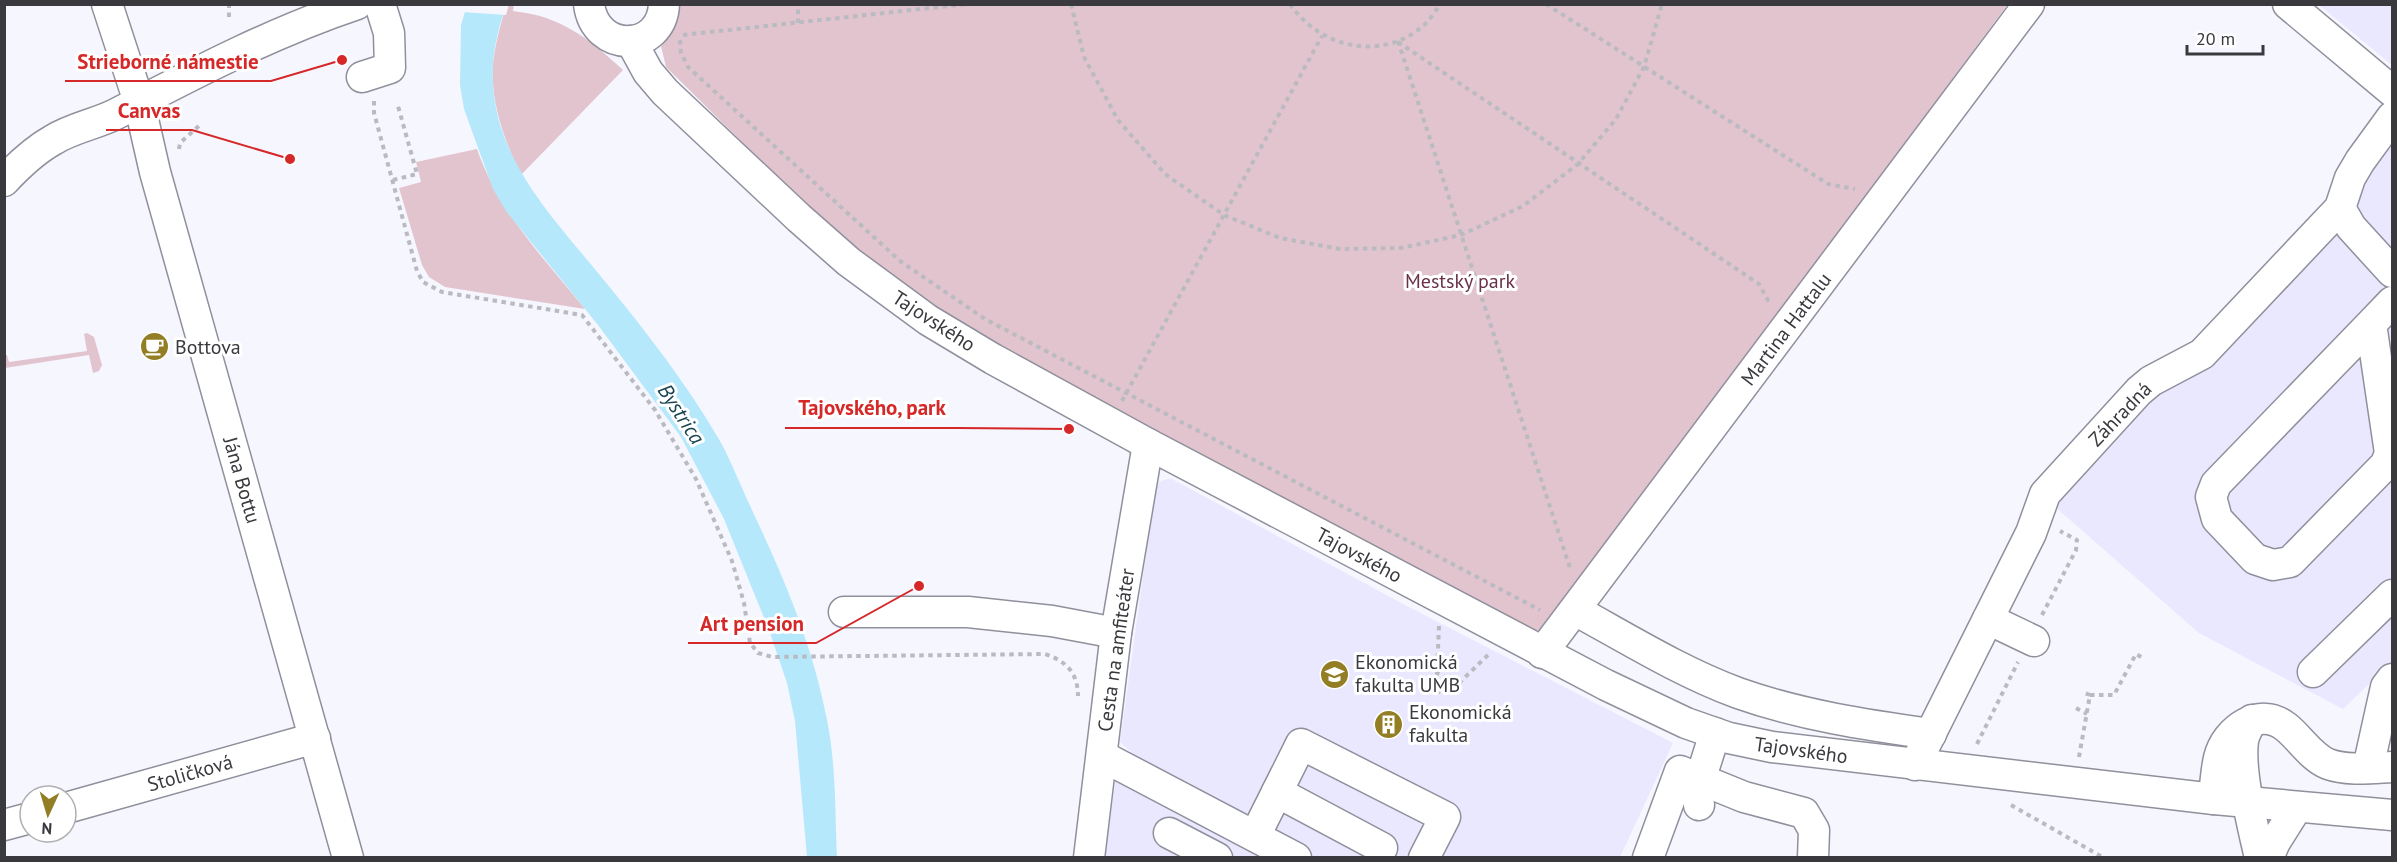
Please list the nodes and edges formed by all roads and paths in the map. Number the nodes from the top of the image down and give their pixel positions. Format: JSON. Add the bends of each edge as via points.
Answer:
{"nodes":[{"id":1,"x":107,"y":4,"type":"edge"},
{"id":2,"x":229,"y":4,"type":"edge"},
{"id":3,"x":357,"y":4,"type":"edge"},
{"id":4,"x":380,"y":4,"type":"edge"},
{"id":5,"x":589,"y":4,"type":"edge"},
{"id":6,"x":664,"y":4,"type":"edge"},
{"id":7,"x":798,"y":4,"type":"edge"},
{"id":8,"x":967,"y":4,"type":"edge"},
{"id":9,"x":1071,"y":4,"type":"edge"},
{"id":10,"x":1290,"y":4,"type":"edge"},
{"id":11,"x":1441,"y":4,"type":"edge"},
{"id":12,"x":1546,"y":4,"type":"edge"},
{"id":13,"x":1662,"y":4,"type":"edge"},
{"id":14,"x":2029,"y":4,"type":"edge"},
{"id":15,"x":2288,"y":4,"type":"edge"},
{"id":16,"x":932,"y":6,"type":"edge"},
{"id":17,"x":323,"y":9,"type":"edge"},
{"id":18,"x":228,"y":17,"type":"dead end"},
{"id":19,"x":798,"y":23,"type":"junction"},
{"id":20,"x":1322,"y":36,"type":"junction"},
{"id":21,"x":631,"y":41,"type":"junction"},
{"id":22,"x":1398,"y":41,"type":"junction"},
{"id":23,"x":1644,"y":67,"type":"junction"},
{"id":24,"x":367,"y":75,"type":"joint"},
{"id":25,"x":2392,"y":91,"type":"edge"},
{"id":26,"x":139,"y":102,"type":"junction"},
{"id":27,"x":398,"y":106,"type":"dead end"},
{"id":28,"x":2392,"y":117,"type":"edge"},
{"id":29,"x":1578,"y":164,"type":"junction"},
{"id":30,"x":393,"y":180,"type":"junction"},
{"id":31,"x":4,"y":181,"type":"edge"},
{"id":32,"x":1886,"y":196,"type":"junction"},
{"id":33,"x":2340,"y":208,"type":"junction"},
{"id":34,"x":1224,"y":215,"type":"junction"},
{"id":35,"x":1461,"y":235,"type":"junction"},
{"id":36,"x":2392,"y":272,"type":"edge"},
{"id":37,"x":1759,"y":284,"type":"dead end"},
{"id":38,"x":2384,"y":318,"type":"edge"},
{"id":39,"x":1126,"y":393,"type":"junction"},
{"id":40,"x":1121,"y":403,"type":"dead end"},
{"id":41,"x":1148,"y":444,"type":"junction"},
{"id":42,"x":2392,"y":595,"type":"edge"},
{"id":43,"x":1578,"y":606,"type":"junction"},
{"id":44,"x":1541,"y":611,"type":"dead end"},
{"id":45,"x":844,"y":612,"type":"dead end"},
{"id":46,"x":1439,"y":616,"type":"dead end"},
{"id":47,"x":1988,"y":619,"type":"junction"},
{"id":48,"x":1116,"y":633,"type":"junction"},
{"id":49,"x":2034,"y":641,"type":"dead end"},
{"id":50,"x":1489,"y":653,"type":"dead end"},
{"id":51,"x":1542,"y":653,"type":"junction"},
{"id":52,"x":2145,"y":658,"type":"dead end"},
{"id":53,"x":2313,"y":672,"type":"dead end"},
{"id":54,"x":1446,"y":678,"type":"junction"},
{"id":55,"x":2392,"y":679,"type":"edge"},
{"id":56,"x":1438,"y":693,"type":"dead end"},
{"id":57,"x":2085,"y":693,"type":"dead end"},
{"id":58,"x":2090,"y":695,"type":"junction"},
{"id":59,"x":1078,"y":704,"type":"dead end"},
{"id":60,"x":2076,"y":708,"type":"dead end"},
{"id":61,"x":2087,"y":714,"type":"junction"},
{"id":62,"x":2252,"y":720,"type":"junction"},
{"id":63,"x":1715,"y":733,"type":"junction"},
{"id":64,"x":1931,"y":734,"type":"junction"},
{"id":65,"x":315,"y":738,"type":"junction"},
{"id":66,"x":1102,"y":756,"type":"junction"},
{"id":67,"x":2078,"y":763,"type":"dead end"},
{"id":68,"x":1915,"y":765,"type":"junction"},
{"id":69,"x":2380,"y":768,"type":"edge"},
{"id":70,"x":1700,"y":791,"type":"junction"},
{"id":71,"x":1277,"y":792,"type":"junction"},
{"id":72,"x":2214,"y":799,"type":"junction"},
{"id":73,"x":2002,"y":800,"type":"dead end"},
{"id":74,"x":2248,"y":802,"type":"junction"},
{"id":75,"x":78,"y":805,"type":"edge"},
{"id":76,"x":2297,"y":807,"type":"junction"},
{"id":77,"x":2392,"y":815,"type":"edge"},
{"id":78,"x":1169,"y":833,"type":"dead end"},
{"id":79,"x":1255,"y":836,"type":"junction"},
{"id":80,"x":1383,"y":848,"type":"dead end"},
{"id":81,"x":1214,"y":857,"type":"edge"},
{"id":82,"x":348,"y":858,"type":"edge"},
{"id":83,"x":1089,"y":858,"type":"edge"},
{"id":84,"x":1296,"y":858,"type":"edge"},
{"id":85,"x":1424,"y":858,"type":"edge"},
{"id":86,"x":1648,"y":858,"type":"edge"},
{"id":87,"x":1813,"y":858,"type":"edge"},
{"id":88,"x":2104,"y":858,"type":"edge"},
{"id":89,"x":2253,"y":858,"type":"edge"},
{"id":90,"x":2260,"y":858,"type":"edge"},
{"id":91,"x":2268,"y":858,"type":"edge"}],
"edges":[{"from":1,"to":26,"type":"street","name":"Jána Bottu"},
{"from":2,"to":18,"type":"path"},
{"from":3,"to":17,"type":"street"},
{"from":4,"to":24,"type":"street","via":[[389,33],[390,68]]},
{"from":5,"to":21,"type":"street","via":[[594,24],[601,32],[610,38]]},
{"from":6,"to":21,"type":"street","via":[[660,23],[652,32]]},
{"from":7,"to":19,"type":"path"},
{"from":8,"to":16,"type":"path"},
{"from":9,"to":34,"type":"path","via":[[1084,57],[1118,120],[1165,174]]},
{"from":10,"to":20,"type":"path","via":[[1300,20]]},
{"from":11,"to":22,"type":"path","via":[[1423,26]]},
{"from":12,"to":23,"type":"path"},
{"from":13,"to":23,"type":"path"},
{"from":14,"to":32,"type":"street","name":"Martina Hattalu"},
{"from":15,"to":25,"type":"street"},
{"from":16,"to":19,"type":"path"},
{"from":17,"to":26,"type":"street"},
{"from":19,"to":39,"type":"path","via":[[680,36],[681,53],[688,67],[900,261],[986,319]]},
{"from":20,"to":22,"type":"path","via":[[1346,45],[1372,47]]},
{"from":20,"to":34,"type":"path"},
{"from":21,"to":41,"type":"street","name":"Tajovského","via":[[648,72],[665,92],[799,218],[890,295],[993,359]]},
{"from":22,"to":29,"type":"path"},
{"from":22,"to":35,"type":"path"},
{"from":23,"to":29,"type":"path","via":[[1616,119]]},
{"from":23,"to":32,"type":"path","via":[[1828,184]]},
{"from":24,"to":30,"type":"path"},
{"from":26,"to":31,"type":"street","via":[[53,140]]},
{"from":26,"to":65,"type":"street","name":"Jána Bottu"},
{"from":27,"to":30,"type":"path","via":[[417,174]]},
{"from":28,"to":33,"type":"street","name":"Záhradná","via":[[2350,177]]},
{"from":29,"to":35,"type":"path","via":[[1523,206]]},
{"from":29,"to":37,"type":"path"},
{"from":30,"to":59,"type":"path","via":[[423,282],[442,292],[582,315],[655,410],[696,478],[732,561],[750,644],[758,653],[772,657],[1045,654],[1061,660],[1075,675]]},
{"from":32,"to":43,"type":"street","name":"Martina Hattalu"},
{"from":33,"to":36,"type":"street","via":[[2351,227]]},
{"from":33,"to":47,"type":"street","name":"Záhradná","via":[[2202,354],[2139,391],[2045,494],[2031,533]]},
{"from":34,"to":35,"type":"path","via":[[1280,238],[1340,249],[1401,248]]},
{"from":34,"to":39,"type":"path"},
{"from":35,"to":43,"type":"path"},
{"from":38,"to":38,"type":"street","via":[[2216,484],[2211,497],[2217,519],[2255,558],[2273,565],[2290,562],[2386,464],[2390,453]]},
{"from":39,"to":40,"type":"path"},
{"from":39,"to":44,"type":"path"},
{"from":41,"to":48,"type":"street","name":"Cesta na amfiteáter"},
{"from":41,"to":51,"type":"street","name":"Tajovského"},
{"from":42,"to":53,"type":"street"},
{"from":43,"to":51,"type":"street","name":"Martina Hattalu"},
{"from":43,"to":64,"type":"street","via":[[1682,668],[1738,693],[1862,725]]},
{"from":45,"to":48,"type":"street","via":[[968,612]]},
{"from":46,"to":54,"type":"path","via":[[1437,673]]},
{"from":47,"to":49,"type":"street"},
{"from":47,"to":64,"type":"street","name":"Záhradná"},
{"from":48,"to":66,"type":"street","name":"Cesta na amfiteáter"},
{"from":50,"to":54,"type":"path","via":[[1458,684]]},
{"from":51,"to":63,"type":"street","name":"Tajovského"},
{"from":52,"to":58,"type":"path","via":[[2136,654],[2114,695]]},
{"from":54,"to":56,"type":"path"},
{"from":55,"to":69,"type":"street","via":[[2386,687]]},
{"from":57,"to":58,"type":"path"},
{"from":58,"to":61,"type":"path"},
{"from":60,"to":61,"type":"path"},
{"from":61,"to":67,"type":"path"},
{"from":62,"to":69,"type":"street","via":[[2269,718],[2285,726],[2326,763]]},
{"from":62,"to":72,"type":"street","via":[[2225,742],[2219,757]]},
{"from":62,"to":74,"type":"street","via":[[2243,740]]},
{"from":63,"to":68,"type":"street","name":"Tajovského","via":[[1772,747]]},
{"from":63,"to":70,"type":"street"},
{"from":64,"to":68,"type":"street","name":"Záhradná"},
{"from":65,"to":75,"type":"street","name":"Stoličková"},
{"from":65,"to":82,"type":"street","name":"Jána Bottu"},
{"from":66,"to":79,"type":"street"},
{"from":66,"to":83,"type":"street","name":"Cesta na amfiteáter"},
{"from":68,"to":72,"type":"street","name":"Tajovského"},
{"from":70,"to":86,"type":"street","via":[[1680,771]]},
{"from":70,"to":87,"type":"street","via":[[1744,797],[1804,813],[1814,830]]},
{"from":71,"to":79,"type":"street"},
{"from":71,"to":80,"type":"street"},
{"from":71,"to":85,"type":"street","via":[[1301,744],[1445,817]]},
{"from":72,"to":74,"type":"street","name":"Tajovského"},
{"from":72,"to":89,"type":"street"},
{"from":73,"to":88,"type":"path"},
{"from":74,"to":76,"type":"street","name":"Tajovského"},
{"from":74,"to":90,"type":"street"},
{"from":76,"to":77,"type":"street","name":"Tajovského"},
{"from":76,"to":91,"type":"street"},
{"from":78,"to":81,"type":"street"},
{"from":79,"to":84,"type":"street"}]}
